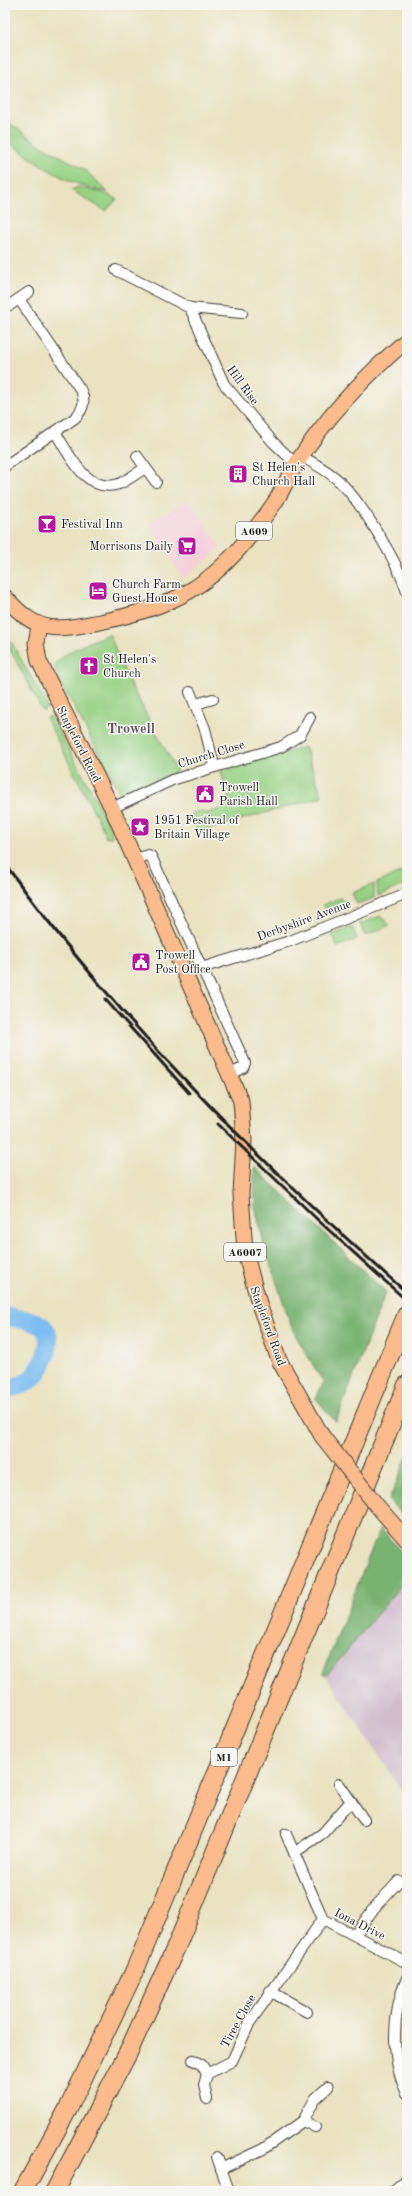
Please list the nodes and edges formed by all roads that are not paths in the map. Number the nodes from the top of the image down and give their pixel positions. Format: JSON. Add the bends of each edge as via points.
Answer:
{"nodes":[{"id":1,"x":116,"y":270,"type":"dead end"},
{"id":2,"x":29,"y":292,"type":"dead end"},
{"id":3,"x":19,"y":299,"type":"junction"},
{"id":4,"x":10,"y":305,"type":"dead end"},
{"id":5,"x":190,"y":308,"type":"junction"},
{"id":6,"x":242,"y":313,"type":"dead end"},
{"id":7,"x":407,"y":340,"type":"edge"},
{"id":8,"x":55,"y":432,"type":"junction"},
{"id":9,"x":137,"y":456,"type":"dead end"},
{"id":10,"x":299,"y":460,"type":"junction"},
{"id":11,"x":5,"y":466,"type":"edge"},
{"id":12,"x":145,"y":468,"type":"junction"},
{"id":13,"x":156,"y":482,"type":"dead end"},
{"id":14,"x":407,"y":592,"type":"edge"},
{"id":15,"x":5,"y":597,"type":"edge"},
{"id":16,"x":39,"y":626,"type":"junction"},
{"id":17,"x":190,"y":692,"type":"dead end"},
{"id":18,"x":213,"y":699,"type":"dead end"},
{"id":19,"x":196,"y":704,"type":"junction"},
{"id":20,"x":310,"y":717,"type":"dead end"},
{"id":21,"x":214,"y":766,"type":"junction"},
{"id":22,"x":112,"y":808,"type":"junction"},
{"id":23,"x":134,"y":859,"type":"junction"},
{"id":24,"x":407,"y":894,"type":"edge"},
{"id":25,"x":202,"y":967,"type":"junction"},
{"id":26,"x":185,"y":973,"type":"junction"},
{"id":27,"x":230,"y":1074,"type":"junction"},
{"id":28,"x":407,"y":1314,"type":"edge"},
{"id":29,"x":407,"y":1385,"type":"edge"},
{"id":30,"x":407,"y":1540,"type":"edge"},
{"id":31,"x":339,"y":1784,"type":"dead end"},
{"id":32,"x":351,"y":1801,"type":"junction"},
{"id":33,"x":364,"y":1820,"type":"dead end"},
{"id":34,"x":286,"y":1834,"type":"dead end"},
{"id":35,"x":294,"y":1853,"type":"junction"},
{"id":36,"x":399,"y":1881,"type":"dead end"},
{"id":37,"x":323,"y":1919,"type":"junction"},
{"id":38,"x":356,"y":1935,"type":"junction"},
{"id":39,"x":407,"y":1963,"type":"edge"},
{"id":40,"x":407,"y":1978,"type":"edge"},
{"id":41,"x":270,"y":1991,"type":"junction"},
{"id":42,"x":307,"y":2012,"type":"dead end"},
{"id":43,"x":193,"y":2060,"type":"dead end"},
{"id":44,"x":207,"y":2074,"type":"junction"},
{"id":45,"x":328,"y":2086,"type":"dead end"},
{"id":46,"x":407,"y":2093,"type":"edge"},
{"id":47,"x":207,"y":2099,"type":"dead end"},
{"id":48,"x":303,"y":2121,"type":"junction"},
{"id":49,"x":315,"y":2127,"type":"dead end"},
{"id":50,"x":217,"y":2157,"type":"dead end"},
{"id":51,"x":221,"y":2168,"type":"junction"},
{"id":52,"x":407,"y":2179,"type":"edge"},
{"id":53,"x":23,"y":2191,"type":"edge"},
{"id":54,"x":55,"y":2191,"type":"edge"},
{"id":55,"x":229,"y":2191,"type":"edge"},
{"id":56,"x":393,"y":2191,"type":"edge"}],
"edges":[{"from":1,"to":5,"type":"street"},
{"from":2,"to":3,"type":"street"},
{"from":3,"to":4,"type":"street"},
{"from":3,"to":8,"type":"street","via":[[83,396],[83,406],[78,415]]},
{"from":5,"to":6,"type":"street"},
{"from":5,"to":10,"type":"street","name":"Hill Rise","via":[[224,384],[273,442]]},
{"from":7,"to":10,"type":"main road","number":"A609","via":[[342,402]]},
{"from":8,"to":11,"type":"street"},
{"from":8,"to":12,"type":"street","via":[[84,475],[94,483],[120,483]]},
{"from":9,"to":12,"type":"street"},
{"from":10,"to":14,"type":"street","name":"Hill Rise","via":[[329,473],[347,490],[393,561]]},
{"from":10,"to":16,"type":"main road","number":"A609","via":[[277,499],[237,554],[218,572],[196,587],[160,606],[105,621],[70,627]]},
{"from":12,"to":13,"type":"street"},
{"from":15,"to":16,"type":"main road","number":"A609","via":[[20,614]]},
{"from":16,"to":22,"type":"main road","name":"Stapleford Road","via":[[36,643],[38,661]]},
{"from":17,"to":19,"type":"street"},
{"from":18,"to":19,"type":"street"},
{"from":19,"to":21,"type":"street"},
{"from":20,"to":21,"type":"street","name":"Church Close","via":[[300,735],[281,747]]},
{"from":21,"to":22,"type":"street","name":"Church Close","via":[[172,780]]},
{"from":22,"to":23,"type":"main road","name":"Stapleford Road"},
{"from":23,"to":25,"type":"street","via":[[151,856]]},
{"from":23,"to":26,"type":"main road","name":"Stapleford Road"},
{"from":24,"to":25,"type":"street","name":"Derbyshire Avenue","via":[[290,941]]},
{"from":25,"to":26,"type":"street","name":"Derbyshire Avenue"},
{"from":25,"to":27,"type":"street","via":[[245,1063],[243,1068]]},
{"from":26,"to":27,"type":"main road","name":"Stapleford Road","number":"A6007"},
{"from":27,"to":30,"type":"main road","name":"Stapleford Road","number":"A6007","bridge":true,"via":[[241,1101],[243,1120],[241,1194],[245,1252],[260,1308],[279,1360],[322,1436]]},
{"from":28,"to":53,"type":"highway","number":"M1","via":[[135,1970],[68,2108]]},
{"from":29,"to":54,"type":"highway","number":"M1","via":[[177,1945],[127,2055]]},
{"from":31,"to":32,"type":"street"},
{"from":32,"to":33,"type":"street"},
{"from":32,"to":35,"type":"street","via":[[323,1833]]},
{"from":34,"to":35,"type":"street","name":"Iona Drive"},
{"from":35,"to":37,"type":"street","name":"Iona Drive"},
{"from":36,"to":38,"type":"street","via":[[374,1908]]},
{"from":37,"to":38,"type":"street","name":"Iona Drive"},
{"from":37,"to":41,"type":"street","name":"Tiree Close"},
{"from":38,"to":39,"type":"street","name":"Iona Drive"},
{"from":40,"to":46,"type":"street","via":[[394,2040],[398,2067]]},
{"from":41,"to":42,"type":"street","name":"Tiree Close"},
{"from":41,"to":44,"type":"street","name":"Tiree Close","via":[[250,2022],[232,2061]]},
{"from":43,"to":44,"type":"street","via":[[202,2065]]},
{"from":44,"to":47,"type":"street","via":[[204,2085]]},
{"from":45,"to":48,"type":"street","via":[[315,2099]]},
{"from":48,"to":49,"type":"street"},
{"from":48,"to":51,"type":"street","via":[[263,2149]]},
{"from":50,"to":51,"type":"street"},
{"from":51,"to":55,"type":"street"},
{"from":52,"to":56,"type":"street"}]}
